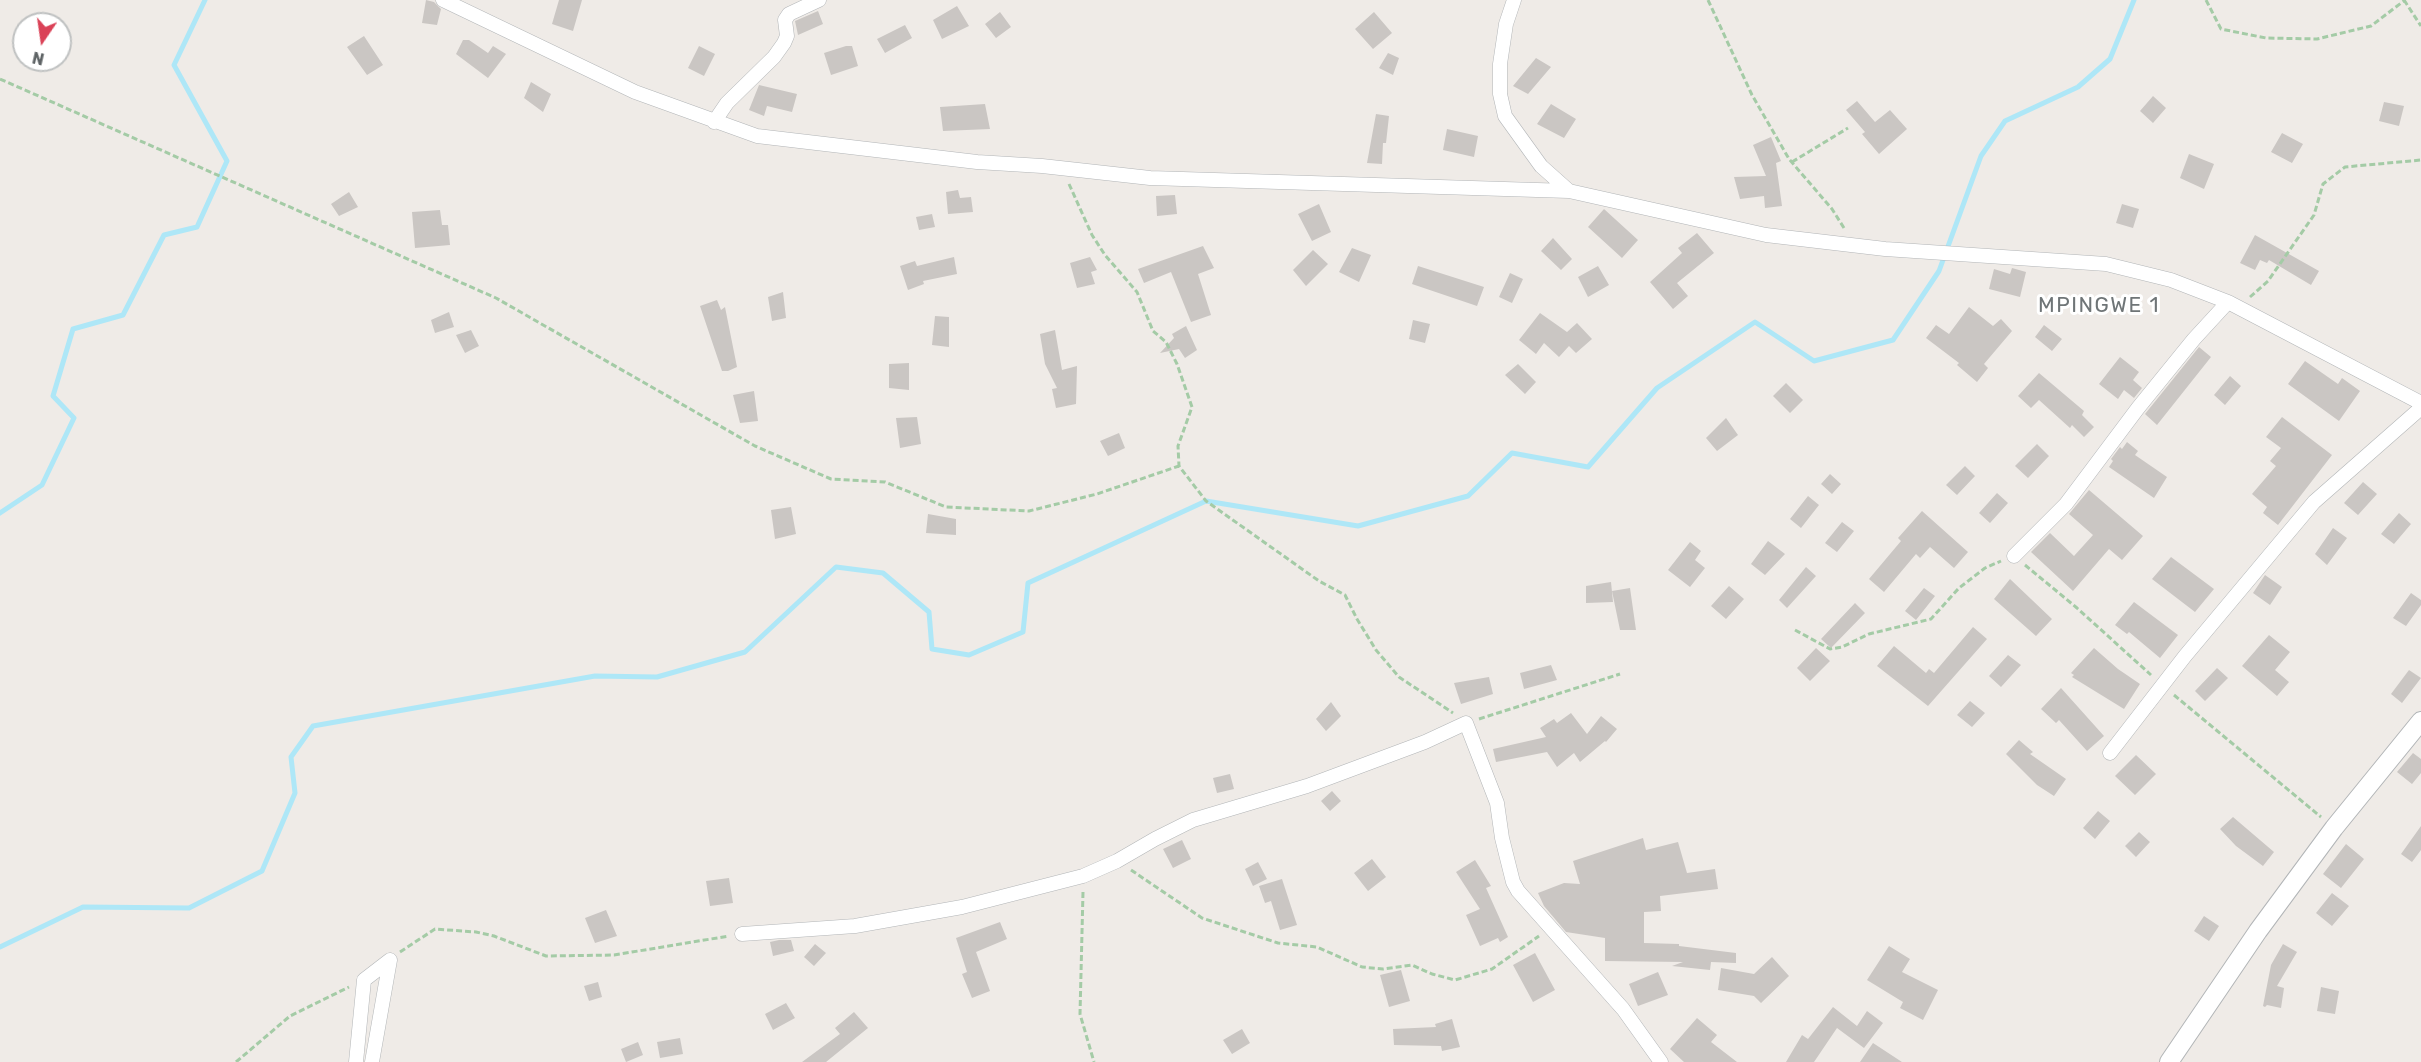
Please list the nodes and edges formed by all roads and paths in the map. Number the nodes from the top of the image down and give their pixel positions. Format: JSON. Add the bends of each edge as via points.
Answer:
{"nodes":[{"id":1,"x":443,"y":0,"type":"edge"},
{"id":2,"x":819,"y":0,"type":"edge"},
{"id":3,"x":1514,"y":0,"type":"edge"},
{"id":4,"x":1708,"y":0,"type":"edge"},
{"id":5,"x":2206,"y":0,"type":"edge"},
{"id":6,"x":2404,"y":0,"type":"edge"},
{"id":7,"x":2421,"y":26,"type":"edge"},
{"id":8,"x":0,"y":79,"type":"edge"},
{"id":9,"x":714,"y":122,"type":"junction"},
{"id":10,"x":1848,"y":128,"type":"dead end"},
{"id":11,"x":2421,"y":160,"type":"edge"},
{"id":12,"x":1792,"y":162,"type":"junction"},
{"id":13,"x":1062,"y":168,"type":"junction"},
{"id":14,"x":1569,"y":191,"type":"junction"},
{"id":15,"x":1855,"y":245,"type":"junction"},
{"id":16,"x":2228,"y":302,"type":"junction"},
{"id":17,"x":2421,"y":403,"type":"edge"},
{"id":18,"x":2421,"y":408,"type":"edge"},
{"id":19,"x":1179,"y":466,"type":"junction"},
{"id":20,"x":2014,"y":556,"type":"joint"},
{"id":21,"x":1795,"y":630,"type":"dead end"},
{"id":22,"x":1620,"y":674,"type":"dead end"},
{"id":23,"x":2421,"y":721,"type":"edge"},
{"id":24,"x":1466,"y":723,"type":"junction"},
{"id":25,"x":2110,"y":753,"type":"dead end"},
{"id":26,"x":1117,"y":861,"type":"junction"},
{"id":27,"x":1083,"y":876,"type":"junction"},
{"id":28,"x":1550,"y":928,"type":"junction"},
{"id":29,"x":742,"y":934,"type":"joint"},
{"id":30,"x":390,"y":960,"type":"junction"},
{"id":31,"x":364,"y":980,"type":"junction"},
{"id":32,"x":236,"y":1062,"type":"edge"},
{"id":33,"x":356,"y":1062,"type":"edge"},
{"id":34,"x":372,"y":1062,"type":"edge"},
{"id":35,"x":1094,"y":1062,"type":"edge"},
{"id":36,"x":1661,"y":1062,"type":"edge"},
{"id":37,"x":2169,"y":1062,"type":"edge"}],
"edges":[{"from":1,"to":9,"type":"street","via":[[635,92]]},
{"from":2,"to":9,"type":"street","via":[[789,14],[784,43]]},
{"from":3,"to":14,"type":"street","via":[[1500,64],[1505,116],[1541,166]]},
{"from":4,"to":12,"type":"path","via":[[1752,94]]},
{"from":5,"to":6,"type":"path","via":[[2221,29],[2266,38],[2317,39],[2371,26]]},
{"from":6,"to":7,"type":"path"},
{"from":8,"to":19,"type":"path","via":[[495,298],[755,446],[831,478],[885,482],[946,507],[1029,511],[1097,494]]},
{"from":9,"to":13,"type":"street","via":[[757,136],[821,145]]},
{"from":10,"to":12,"type":"path"},
{"from":11,"to":16,"type":"path","via":[[2345,167],[2323,184],[2314,214],[2268,281],[2242,302]]},
{"from":12,"to":15,"type":"path","via":[[1832,209]]},
{"from":13,"to":14,"type":"street","via":[[1150,178]]},
{"from":13,"to":19,"type":"path","via":[[1092,235],[1137,292],[1153,331],[1166,342],[1177,364],[1192,407],[1178,446]]},
{"from":14,"to":15,"type":"street","via":[[1766,235]]},
{"from":15,"to":16,"type":"street","via":[[2106,264],[2171,280]]},
{"from":16,"to":17,"type":"street"},
{"from":16,"to":20,"type":"street","via":[[2138,408],[2066,504]]},
{"from":18,"to":25,"type":"street","via":[[2306,512],[2185,656]]},
{"from":19,"to":24,"type":"path","via":[[1206,501],[1345,595],[1371,642],[1399,677]]},
{"from":20,"to":21,"type":"path","via":[[1985,568],[1959,588],[1931,619],[1869,634],[1830,649]]},
{"from":22,"to":24,"type":"path"},
{"from":23,"to":37,"type":"street","via":[[2320,847]]},
{"from":24,"to":26,"type":"street","via":[[1307,786],[1193,820]]},
{"from":24,"to":28,"type":"street","via":[[1497,803],[1513,882]]},
{"from":26,"to":27,"type":"street"},
{"from":26,"to":28,"type":"path","via":[[1202,918],[1278,943],[1317,947],[1362,967],[1412,965],[1455,980],[1492,969]]},
{"from":27,"to":29,"type":"street","via":[[962,907],[855,926]]},
{"from":27,"to":35,"type":"path","via":[[1080,1014]]},
{"from":28,"to":36,"type":"street","via":[[1623,1009]]},
{"from":29,"to":30,"type":"path","via":[[614,956],[577,957],[546,956],[494,936],[435,929]]},
{"from":30,"to":31,"type":"street"},
{"from":30,"to":34,"type":"street"},
{"from":31,"to":32,"type":"path","via":[[290,1016]]},
{"from":31,"to":33,"type":"street"}]}
